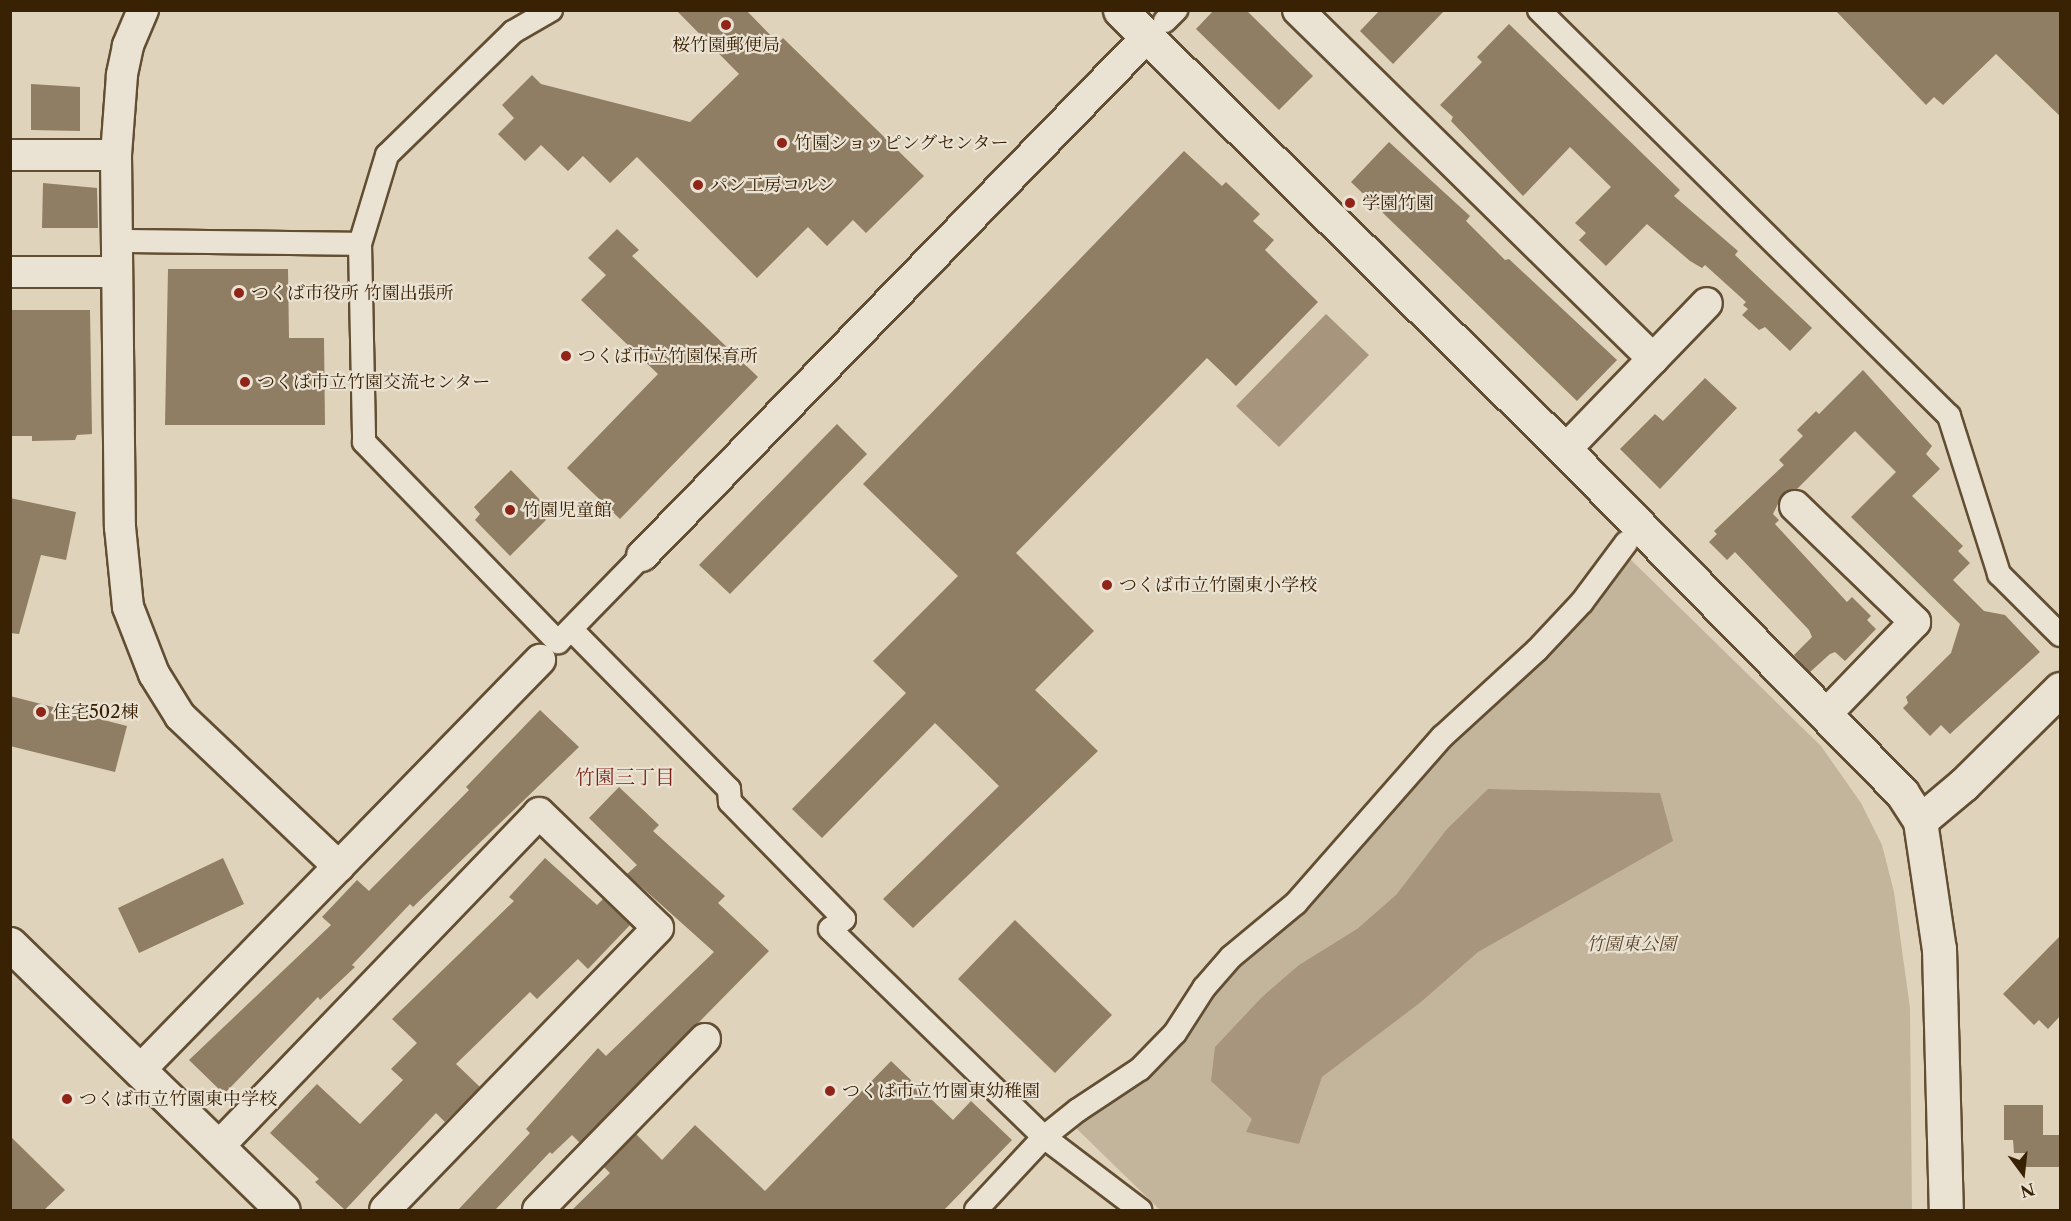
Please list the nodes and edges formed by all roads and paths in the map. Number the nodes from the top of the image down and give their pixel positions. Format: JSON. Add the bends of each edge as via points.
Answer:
{"nodes":[{"id":1,"x":143,"y":10,"type":"edge"},
{"id":2,"x":550,"y":10,"type":"edge"},
{"id":3,"x":1120,"y":10,"type":"edge"},
{"id":4,"x":1298,"y":10,"type":"edge"},
{"id":5,"x":1539,"y":10,"type":"edge"},
{"id":6,"x":1163,"y":23,"type":"edge"},
{"id":7,"x":10,"y":155,"type":"edge"},
{"id":8,"x":116,"y":155,"type":"junction"},
{"id":9,"x":118,"y":241,"type":"junction"},
{"id":10,"x":360,"y":244,"type":"junction"},
{"id":11,"x":10,"y":272,"type":"edge"},
{"id":12,"x":117,"y":272,"type":"junction"},
{"id":13,"x":1707,"y":303,"type":"dead end"},
{"id":14,"x":1653,"y":359,"type":"junction"},
{"id":15,"x":1565,"y":450,"type":"junction"},
{"id":16,"x":1795,"y":506,"type":"dead end"},
{"id":17,"x":1626,"y":543,"type":"dead end"},
{"id":18,"x":642,"y":556,"type":"joint"},
{"id":19,"x":2061,"y":635,"type":"edge"},
{"id":20,"x":556,"y":644,"type":"junction"},
{"id":21,"x":2061,"y":689,"type":"edge"},
{"id":22,"x":1827,"y":713,"type":"junction"},
{"id":23,"x":1920,"y":822,"type":"junction"},
{"id":24,"x":339,"y":867,"type":"junction"},
{"id":25,"x":10,"y":944,"type":"edge"},
{"id":26,"x":705,"y":1039,"type":"dead end"},
{"id":27,"x":140,"y":1070,"type":"junction"},
{"id":28,"x":1044,"y":1137,"type":"junction"},
{"id":29,"x":218,"y":1147,"type":"junction"},
{"id":30,"x":283,"y":1210,"type":"edge"},
{"id":31,"x":385,"y":1210,"type":"edge"},
{"id":32,"x":538,"y":1210,"type":"edge"},
{"id":33,"x":976,"y":1210,"type":"edge"},
{"id":34,"x":1140,"y":1210,"type":"edge"},
{"id":35,"x":1946,"y":1210,"type":"edge"}],
"edges":[{"from":1,"to":8,"type":"street","via":[[128,46],[122,75]]},
{"from":2,"to":10,"type":"street","via":[[513,32],[387,154]]},
{"from":3,"to":6,"type":"street"},
{"from":4,"to":14,"type":"street"},
{"from":5,"to":19,"type":"street","via":[[1949,416],[1999,574]]},
{"from":6,"to":15,"type":"street"},
{"from":6,"to":18,"type":"street"},
{"from":7,"to":8,"type":"street"},
{"from":8,"to":9,"type":"street"},
{"from":9,"to":10,"type":"street"},
{"from":9,"to":12,"type":"street"},
{"from":10,"to":20,"type":"street","via":[[364,442]]},
{"from":11,"to":12,"type":"street"},
{"from":12,"to":24,"type":"street","via":[[121,564],[128,607],[154,674],[180,716]]},
{"from":13,"to":14,"type":"street"},
{"from":14,"to":15,"type":"street"},
{"from":15,"to":22,"type":"street"},
{"from":16,"to":22,"type":"street","via":[[1915,622]]},
{"from":17,"to":28,"type":"street","via":[[1582,602],[1537,650],[1442,737],[1296,903],[1231,957],[1204,988],[1175,1033],[1140,1069]]},
{"from":18,"to":20,"type":"street"},
{"from":20,"to":24,"type":"street"},
{"from":20,"to":28,"type":"street","via":[[729,789],[730,802],[844,919],[830,929]]},
{"from":21,"to":23,"type":"street"},
{"from":22,"to":23,"type":"street","via":[[1881,767]]},
{"from":23,"to":35,"type":"street","via":[[1939,949]]},
{"from":24,"to":27,"type":"street"},
{"from":25,"to":27,"type":"street"},
{"from":26,"to":32,"type":"street"},
{"from":27,"to":29,"type":"street"},
{"from":28,"to":33,"type":"street"},
{"from":28,"to":34,"type":"street"},
{"from":29,"to":30,"type":"street"},
{"from":29,"to":31,"type":"street","via":[[539,813],[658,928]]}]}
